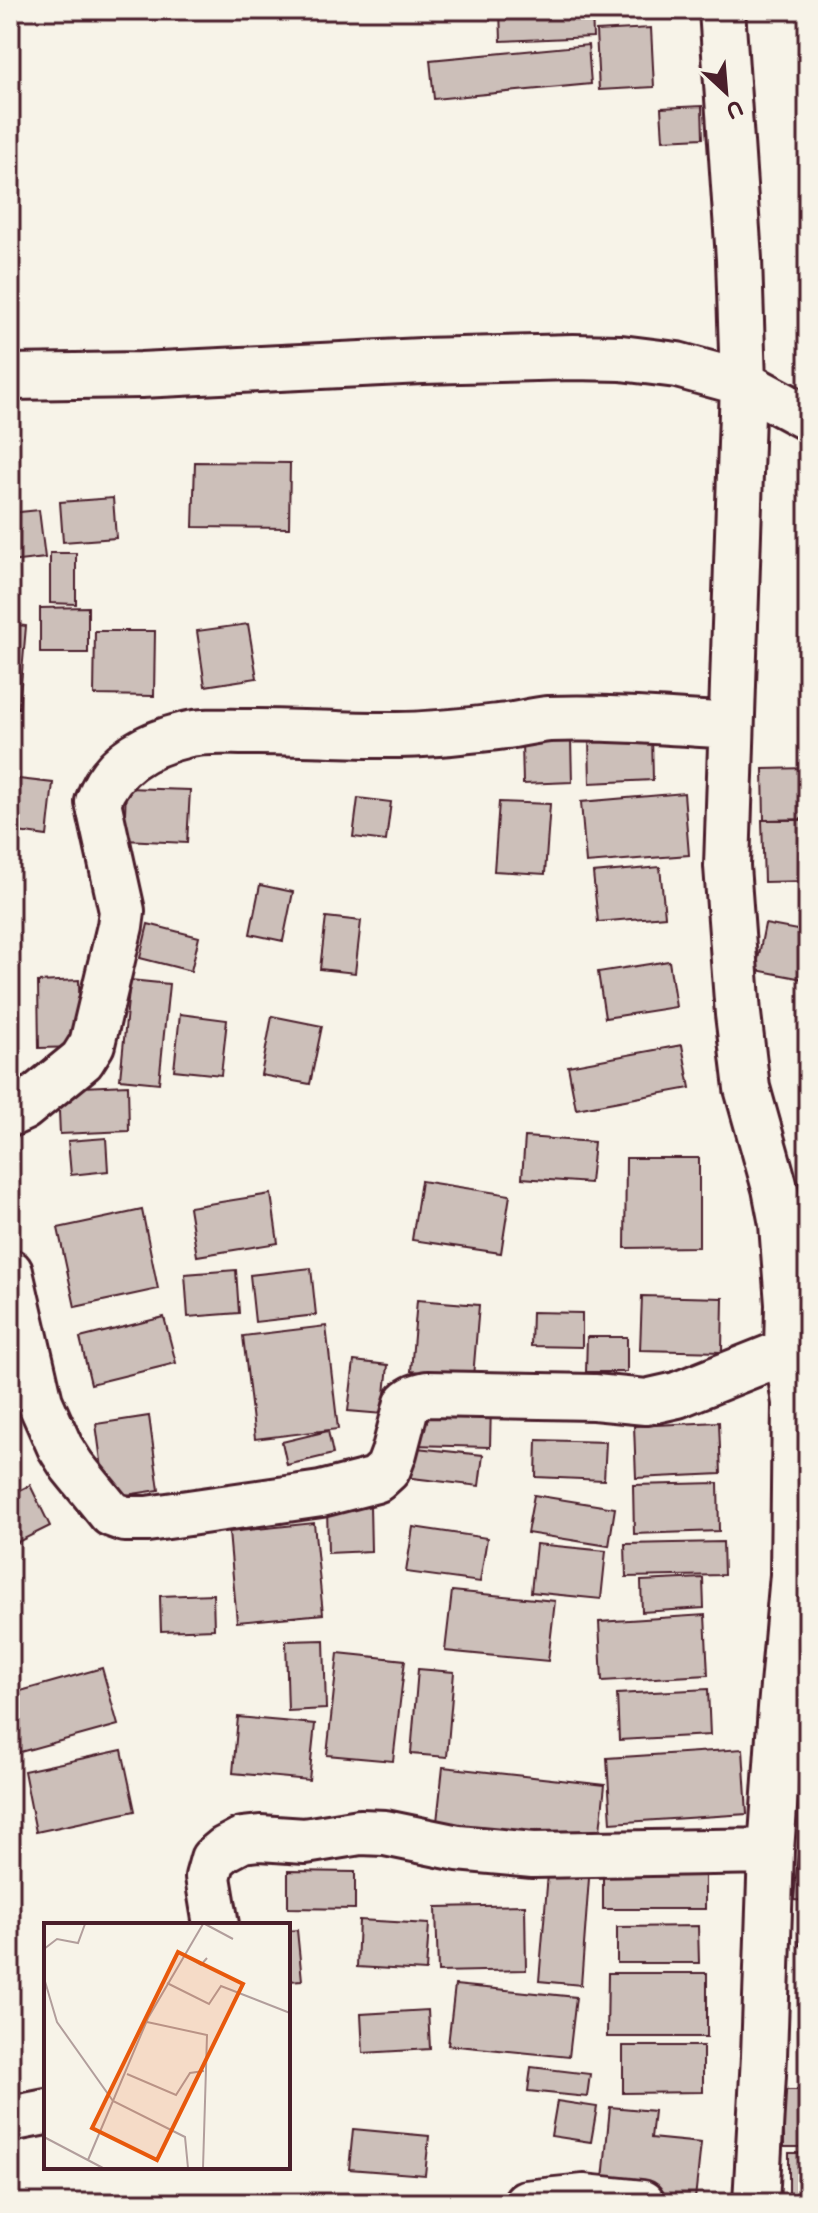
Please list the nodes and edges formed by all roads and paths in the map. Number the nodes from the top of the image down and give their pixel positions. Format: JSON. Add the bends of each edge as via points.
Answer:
{"nodes":[{"id":1,"x":722,"y":10,"type":"edge"},
{"id":2,"x":10,"y":377,"type":"edge"},
{"id":3,"x":743,"y":383,"type":"junction"},
{"id":4,"x":808,"y":418,"type":"edge"},
{"id":5,"x":731,"y":726,"type":"junction"},
{"id":6,"x":10,"y":1114,"type":"edge"},
{"id":7,"x":10,"y":1272,"type":"edge"},
{"id":8,"x":787,"y":1351,"type":"junction"},
{"id":9,"x":771,"y":1851,"type":"junction"},
{"id":10,"x":216,"y":1923,"type":"edge"},
{"id":11,"x":44,"y":2112,"type":"edge"},
{"id":12,"x":10,"y":2119,"type":"edge"},
{"id":13,"x":526,"y":2203,"type":"edge"},
{"id":14,"x":642,"y":2203,"type":"edge"},
{"id":15,"x":756,"y":2203,"type":"edge"}],
"edges":[{"from":1,"to":3,"type":"street"},
{"from":2,"to":3,"type":"street","via":[[573,357],[677,365]]},
{"from":3,"to":4,"type":"street"},
{"from":3,"to":5,"type":"street"},
{"from":5,"to":6,"type":"street","via":[[598,718],[399,735],[209,732],[162,742],[126,760],[98,802],[122,911],[92,1044],[82,1060]]},
{"from":5,"to":8,"type":"street","via":[[727,866],[738,1014],[747,1088],[782,1224]]},
{"from":7,"to":8,"type":"street","via":[[40,1402],[60,1447],[98,1500],[125,1519],[368,1484],[388,1469],[407,1403],[417,1396],[646,1402]]},
{"from":8,"to":9,"type":"street","via":[[795,1403],[793,1575]]},
{"from":9,"to":10,"type":"street","via":[[533,1855],[360,1832],[305,1841],[251,1839],[213,1859],[208,1877]]},
{"from":9,"to":15,"type":"street"},
{"from":11,"to":12,"type":"street"},
{"from":13,"to":14,"type":"street","via":[[584,2197]]}]}
